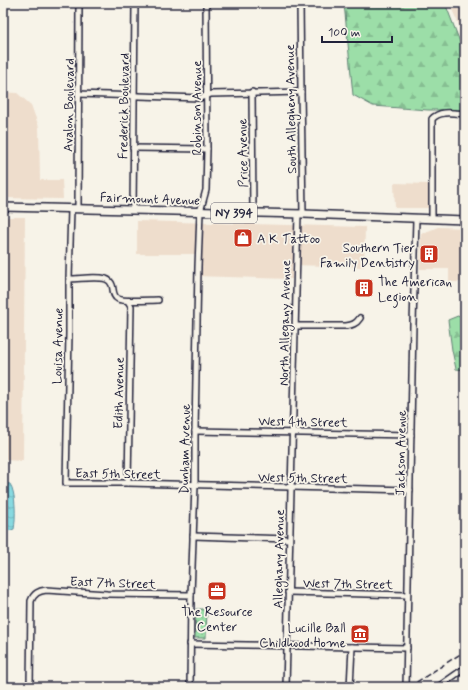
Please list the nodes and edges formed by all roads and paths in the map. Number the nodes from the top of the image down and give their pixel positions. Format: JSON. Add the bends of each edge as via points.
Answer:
{"nodes":[{"id":1,"x":79,"y":3,"type":"edge"},
{"id":2,"x":135,"y":3,"type":"edge"},
{"id":3,"x":206,"y":3,"type":"edge"},
{"id":4,"x":300,"y":3,"type":"edge"},
{"id":5,"x":252,"y":92,"type":"junction"},
{"id":6,"x":301,"y":92,"type":"junction"},
{"id":7,"x":78,"y":94,"type":"junction"},
{"id":8,"x":207,"y":95,"type":"junction"},
{"id":9,"x":134,"y":96,"type":"junction"},
{"id":10,"x":465,"y":114,"type":"edge"},
{"id":11,"x":133,"y":148,"type":"junction"},
{"id":12,"x":207,"y":149,"type":"junction"},
{"id":13,"x":3,"y":207,"type":"edge"},
{"id":14,"x":74,"y":208,"type":"junction"},
{"id":15,"x":133,"y":210,"type":"junction"},
{"id":16,"x":200,"y":212,"type":"junction"},
{"id":17,"x":254,"y":213,"type":"junction"},
{"id":18,"x":300,"y":214,"type":"junction"},
{"id":19,"x":416,"y":219,"type":"junction"},
{"id":20,"x":432,"y":219,"type":"junction"},
{"id":21,"x":465,"y":220,"type":"edge"},
{"id":22,"x":69,"y":280,"type":"junction"},
{"id":23,"x":158,"y":300,"type":"dead end"},
{"id":24,"x":129,"y":302,"type":"junction"},
{"id":25,"x":360,"y":318,"type":"dead end"},
{"id":26,"x":295,"y":326,"type":"junction"},
{"id":27,"x":195,"y":431,"type":"junction"},
{"id":28,"x":292,"y":432,"type":"junction"},
{"id":29,"x":411,"y":435,"type":"junction"},
{"id":30,"x":66,"y":483,"type":"joint"},
{"id":31,"x":128,"y":483,"type":"junction"},
{"id":32,"x":195,"y":485,"type":"junction"},
{"id":33,"x":290,"y":487,"type":"junction"},
{"id":34,"x":410,"y":490,"type":"junction"},
{"id":35,"x":193,"y":536,"type":"junction"},
{"id":36,"x":289,"y":539,"type":"junction"},
{"id":37,"x":288,"y":592,"type":"junction"},
{"id":38,"x":191,"y":595,"type":"junction"},
{"id":39,"x":407,"y":595,"type":"junction"},
{"id":40,"x":190,"y":644,"type":"junction"},
{"id":41,"x":286,"y":646,"type":"junction"},
{"id":42,"x":352,"y":647,"type":"junction"},
{"id":43,"x":406,"y":648,"type":"junction"},
{"id":44,"x":465,"y":668,"type":"edge"},
{"id":45,"x":30,"y":687,"type":"edge"},
{"id":46,"x":190,"y":687,"type":"edge"},
{"id":47,"x":286,"y":687,"type":"edge"},
{"id":48,"x":350,"y":687,"type":"edge"},
{"id":49,"x":406,"y":687,"type":"edge"},
{"id":50,"x":438,"y":687,"type":"edge"}],
"edges":[{"from":1,"to":7,"type":"street","name":"Avalon Boulevard"},
{"from":2,"to":9,"type":"street","name":"Frederick Boulevard"},
{"from":3,"to":8,"type":"street","name":"Robinson Avenue"},
{"from":4,"to":6,"type":"street","name":"South Allegheny Avenue"},
{"from":5,"to":6,"type":"street"},
{"from":5,"to":8,"type":"street"},
{"from":5,"to":17,"type":"street","name":"Price Avenue"},
{"from":6,"to":18,"type":"street","name":"South Allegheny Avenue"},
{"from":7,"to":9,"type":"street"},
{"from":7,"to":14,"type":"street","name":"Avalon Boulevard"},
{"from":8,"to":9,"type":"street","via":[[200,98]]},
{"from":8,"to":12,"type":"street","name":"Robinson Avenue"},
{"from":9,"to":11,"type":"street","name":"Frederick Boulevard"},
{"from":10,"to":20,"type":"street","via":[[443,113],[432,119]]},
{"from":11,"to":12,"type":"street"},
{"from":11,"to":15,"type":"street","name":"Frederick Boulevard"},
{"from":12,"to":16,"type":"street","name":"Robinson Avenue","via":[[206,190]]},
{"from":13,"to":14,"type":"main road","name":"Fairmount Avenue","number":"NY 394"},
{"from":14,"to":15,"type":"main road","name":"Fairmount Avenue","number":"NY 394"},
{"from":14,"to":22,"type":"street","name":"Louisa Avenue"},
{"from":15,"to":16,"type":"main road","name":"Fairmount Avenue","number":"NY 394"},
{"from":16,"to":17,"type":"main road","name":"Fairmount Avenue","number":"NY 394"},
{"from":16,"to":27,"type":"street","name":"Dunham Avenue"},
{"from":17,"to":18,"type":"main road","name":"Fairmount Avenue","number":"NY 394"},
{"from":18,"to":19,"type":"main road","name":"Fairmount Avenue","number":"NY 394"},
{"from":18,"to":26,"type":"street","name":"North Allegany Avenue"},
{"from":19,"to":20,"type":"main road","name":"Fairmount Avenue","number":"NY 394"},
{"from":19,"to":29,"type":"street","name":"Jackson Avenue"},
{"from":20,"to":21,"type":"main road","name":"Fairmount Avenue","number":"NY 394"},
{"from":22,"to":24,"type":"street","via":[[106,279],[110,281],[114,295]]},
{"from":22,"to":30,"type":"street","name":"Louisa Avenue"},
{"from":23,"to":24,"type":"street"},
{"from":24,"to":31,"type":"street","name":"Edith Avenue"},
{"from":25,"to":26,"type":"street","via":[[353,325],[346,326]]},
{"from":26,"to":28,"type":"street","name":"North Allegany Avenue"},
{"from":27,"to":28,"type":"street","name":"West 4th Street"},
{"from":27,"to":32,"type":"street","name":"Dunham Avenue"},
{"from":28,"to":29,"type":"street","name":"West 4th Street"},
{"from":28,"to":33,"type":"street","name":"Alleghany Avenue"},
{"from":29,"to":34,"type":"street","name":"Jackson Avenue"},
{"from":30,"to":31,"type":"street","name":"East 5th Street"},
{"from":31,"to":32,"type":"street","name":"East 5th Street"},
{"from":32,"to":33,"type":"street","name":"West 5th Street"},
{"from":32,"to":35,"type":"street","name":"Dunham Avenue"},
{"from":33,"to":34,"type":"street","name":"West 5th Street"},
{"from":33,"to":36,"type":"street","name":"Alleghany Avenue"},
{"from":34,"to":39,"type":"street","name":"Jackson Avenue"},
{"from":35,"to":36,"type":"street"},
{"from":35,"to":38,"type":"street","name":"Dunham Avenue"},
{"from":36,"to":37,"type":"street","name":"Alleghany Avenue"},
{"from":37,"to":39,"type":"street","name":"West 7th Street"},
{"from":37,"to":41,"type":"street","name":"Alleghany Avenue"},
{"from":38,"to":40,"type":"street","name":"Dunham Avenue"},
{"from":38,"to":45,"type":"street","name":"East 7th Street","via":[[39,591],[34,594],[32,601]]},
{"from":39,"to":43,"type":"street","name":"Jackson Avenue"},
{"from":40,"to":41,"type":"street"},
{"from":40,"to":46,"type":"street","name":"Dunham Avenue"},
{"from":41,"to":42,"type":"street"},
{"from":41,"to":47,"type":"street","name":"Alleghany Avenue"},
{"from":42,"to":43,"type":"street"},
{"from":42,"to":48,"type":"street"},
{"from":43,"to":49,"type":"street","name":"Jackson Avenue"},
{"from":44,"to":50,"type":"street"}]}
